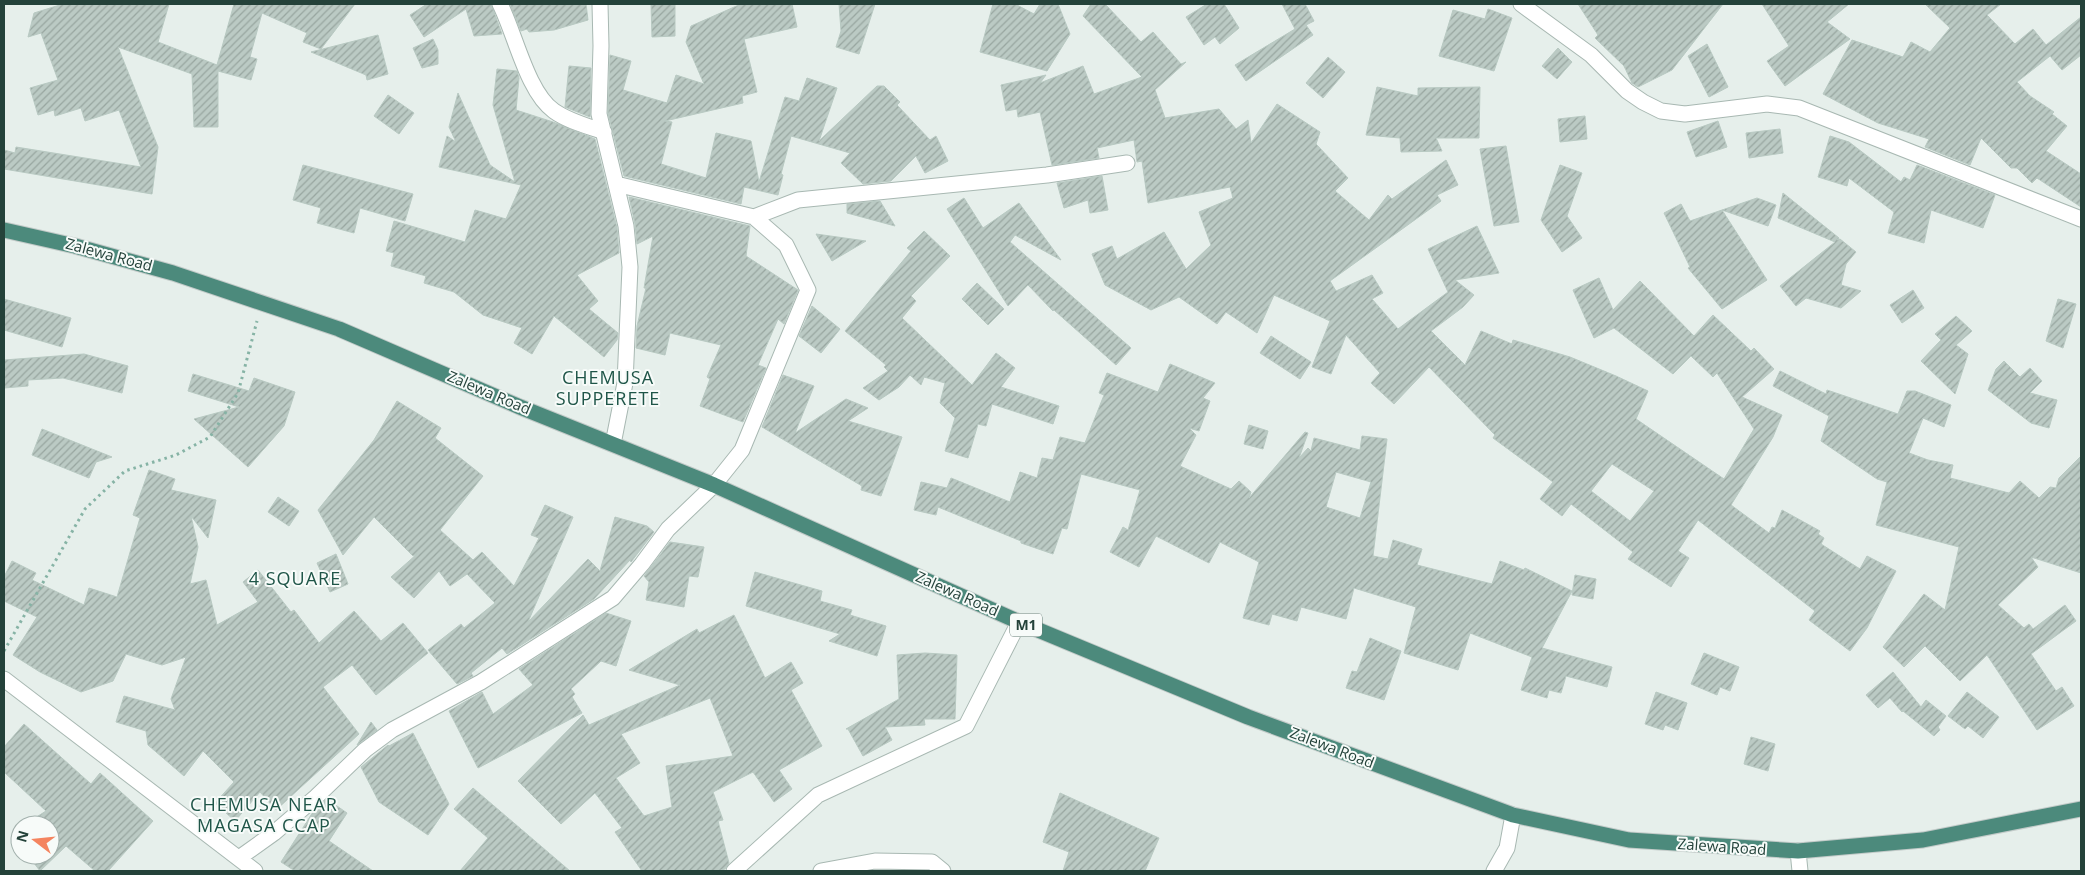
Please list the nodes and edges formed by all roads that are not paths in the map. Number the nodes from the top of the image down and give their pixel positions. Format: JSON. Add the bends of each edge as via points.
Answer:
{"nodes":[{"id":1,"x":500,"y":4,"type":"edge"},
{"id":2,"x":600,"y":4,"type":"edge"},
{"id":3,"x":1520,"y":4,"type":"edge"},
{"id":4,"x":604,"y":132,"type":"junction"},
{"id":5,"x":1127,"y":163,"type":"dead end"},
{"id":6,"x":616,"y":184,"type":"junction"},
{"id":7,"x":754,"y":217,"type":"junction"},
{"id":8,"x":2081,"y":219,"type":"edge"},
{"id":9,"x":4,"y":230,"type":"edge"},
{"id":10,"x":612,"y":444,"type":"junction"},
{"id":11,"x":714,"y":485,"type":"junction"},
{"id":12,"x":1019,"y":622,"type":"junction"},
{"id":13,"x":4,"y":679,"type":"edge"},
{"id":14,"x":2081,"y":809,"type":"edge"},
{"id":15,"x":1513,"y":815,"type":"junction"},
{"id":16,"x":1798,"y":851,"type":"junction"},
{"id":17,"x":239,"y":858,"type":"junction"},
{"id":18,"x":255,"y":871,"type":"edge"},
{"id":19,"x":734,"y":871,"type":"edge"},
{"id":20,"x":821,"y":871,"type":"edge"},
{"id":21,"x":943,"y":871,"type":"edge"},
{"id":22,"x":1494,"y":871,"type":"edge"},
{"id":23,"x":1800,"y":871,"type":"edge"}],
"edges":[{"from":1,"to":4,"type":"street","via":[[522,59],[545,103],[565,117]]},
{"from":2,"to":4,"type":"street","via":[[599,114]]},
{"from":3,"to":8,"type":"street","via":[[1591,55],[1627,91],[1661,111],[1685,114],[1767,104],[1799,108]]},
{"from":4,"to":6,"type":"street"},
{"from":5,"to":7,"type":"street","via":[[1048,175],[798,200]]},
{"from":6,"to":7,"type":"street"},
{"from":6,"to":10,"type":"street","via":[[626,226],[630,266],[624,383]]},
{"from":7,"to":11,"type":"street","via":[[786,246],[808,290],[742,450]]},
{"from":9,"to":10,"type":"highway","name":"Zalewa Road","number":"M1","via":[[173,273],[339,329]]},
{"from":10,"to":11,"type":"highway","name":"Zalewa Road","number":"M1"},
{"from":11,"to":12,"type":"highway","name":"Zalewa Road","number":"M1"},
{"from":11,"to":17,"type":"street","via":[[668,529],[613,598],[481,682],[392,730],[364,750],[274,833]]},
{"from":12,"to":15,"type":"highway","name":"Zalewa Road","number":"M1","via":[[1248,716]]},
{"from":12,"to":19,"type":"street","via":[[966,726],[818,795]]},
{"from":13,"to":17,"type":"street"},
{"from":14,"to":16,"type":"highway","name":"Zalewa Road","number":"M1","via":[[1923,840]]},
{"from":15,"to":16,"type":"highway","name":"Zalewa Road","number":"M1","via":[[1629,840]]},
{"from":15,"to":22,"type":"street","via":[[1507,848]]},
{"from":16,"to":23,"type":"street"},
{"from":17,"to":18,"type":"street"},
{"from":20,"to":21,"type":"street","via":[[875,861],[932,862]]}]}
